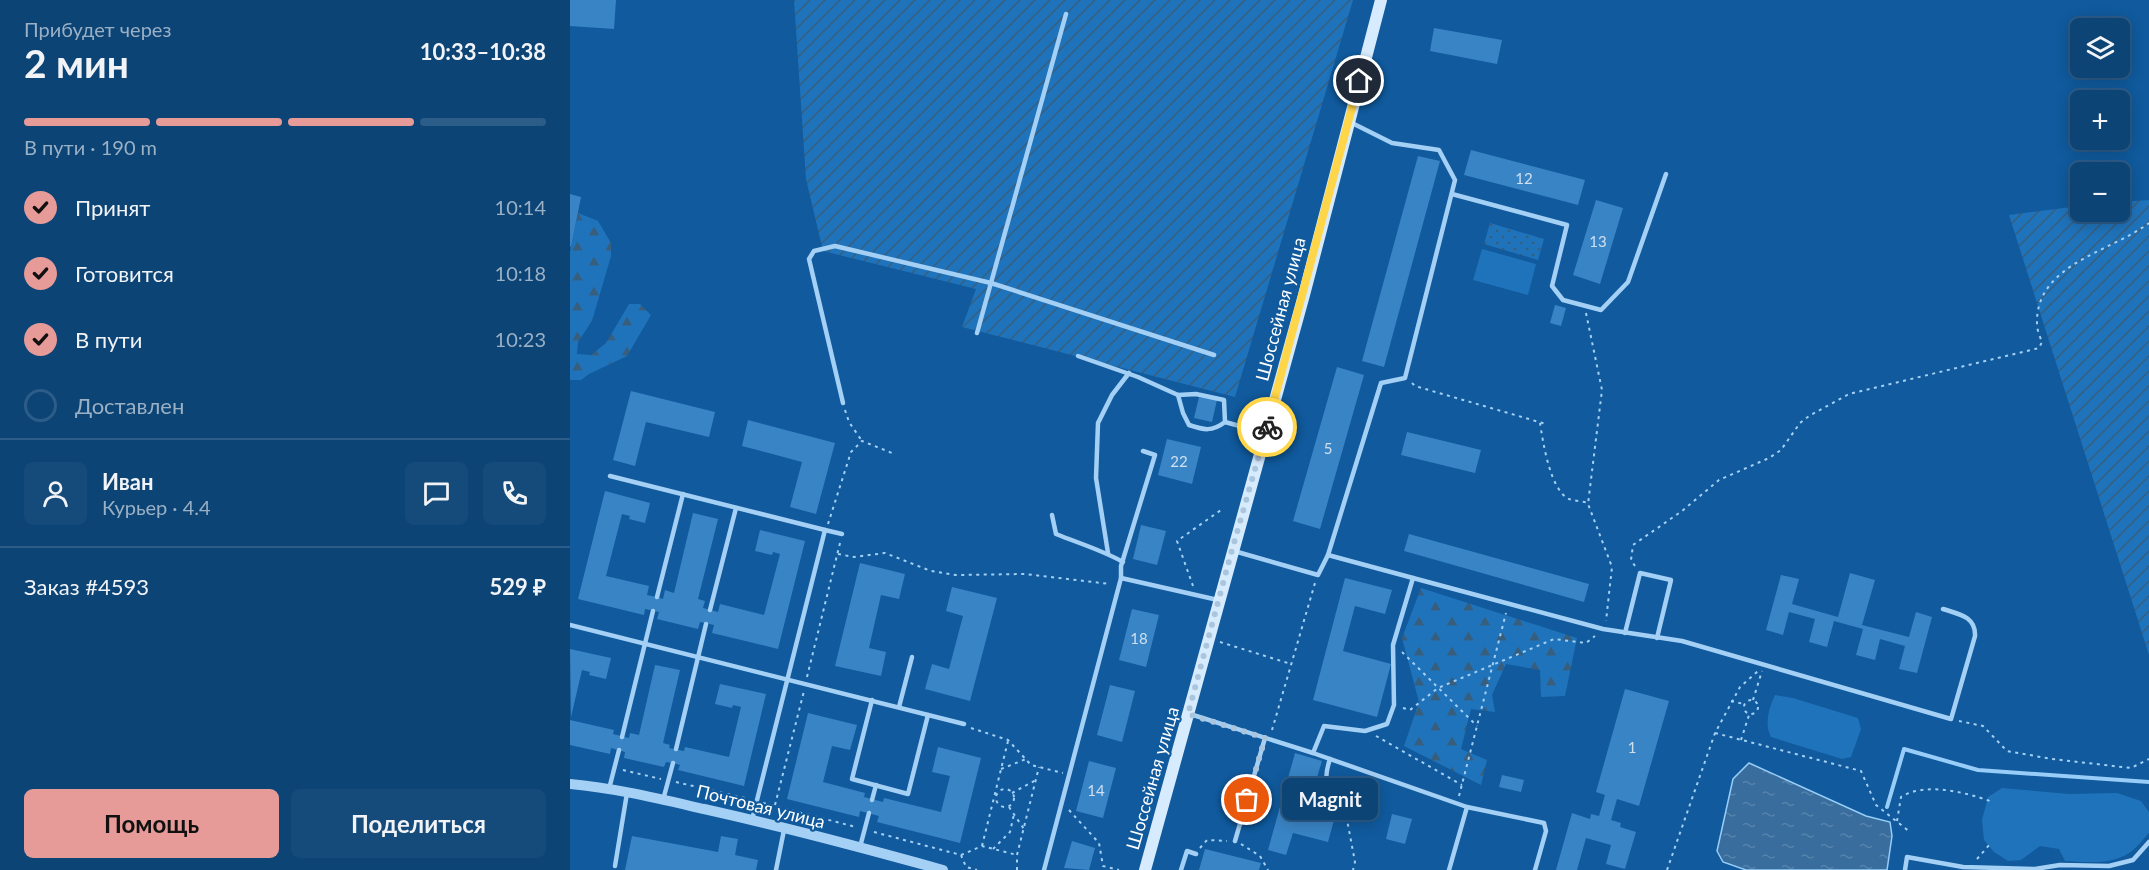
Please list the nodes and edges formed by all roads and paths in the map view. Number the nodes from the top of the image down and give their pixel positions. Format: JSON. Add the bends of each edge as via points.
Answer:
{"nodes":[{"id":1,"x":1381,"y":0,"type":"edge"},
{"id":2,"x":1066,"y":14,"type":"dead end"},
{"id":3,"x":1348,"y":121,"type":"junction"},
{"id":4,"x":1666,"y":174,"type":"dead end"},
{"id":5,"x":1452,"y":194,"type":"junction"},
{"id":6,"x":2149,"y":223,"type":"edge"},
{"id":7,"x":991,"y":283,"type":"junction"},
{"id":8,"x":1584,"y":306,"type":"junction"},
{"id":9,"x":976,"y":333,"type":"dead end"},
{"id":10,"x":1214,"y":355,"type":"dead end"},
{"id":11,"x":1078,"y":356,"type":"dead end"},
{"id":12,"x":1129,"y":373,"type":"junction"},
{"id":13,"x":1405,"y":378,"type":"junction"},
{"id":14,"x":1178,"y":395,"type":"junction"},
{"id":15,"x":843,"y":403,"type":"joint"},
{"id":16,"x":1225,"y":422,"type":"junction"},
{"id":17,"x":1540,"y":423,"type":"junction"},
{"id":18,"x":1546,"y":424,"type":"dead end"},
{"id":19,"x":1265,"y":433,"type":"junction"},
{"id":20,"x":862,"y":441,"type":"junction"},
{"id":21,"x":1143,"y":451,"type":"dead end"},
{"id":22,"x":892,"y":453,"type":"dead end"},
{"id":23,"x":610,"y":476,"type":"dead end"},
{"id":24,"x":683,"y":494,"type":"junction"},
{"id":25,"x":1588,"y":502,"type":"junction"},
{"id":26,"x":736,"y":508,"type":"junction"},
{"id":27,"x":1221,"y":510,"type":"dead end"},
{"id":28,"x":1052,"y":515,"type":"dead end"},
{"id":29,"x":825,"y":530,"type":"junction"},
{"id":30,"x":842,"y":534,"type":"joint"},
{"id":31,"x":1232,"y":550,"type":"junction"},
{"id":32,"x":1108,"y":553,"type":"junction"},
{"id":33,"x":838,"y":554,"type":"junction"},
{"id":34,"x":1328,"y":555,"type":"junction"},
{"id":35,"x":1123,"y":562,"type":"junction"},
{"id":36,"x":1640,"y":573,"type":"junction"},
{"id":37,"x":1318,"y":575,"type":"junction"},
{"id":38,"x":1121,"y":578,"type":"junction"},
{"id":39,"x":1413,"y":578,"type":"junction"},
{"id":40,"x":1119,"y":585,"type":"junction"},
{"id":41,"x":1196,"y":594,"type":"junction"},
{"id":42,"x":657,"y":597,"type":"dead end"},
{"id":43,"x":1218,"y":600,"type":"junction"},
{"id":44,"x":1508,"y":603,"type":"junction"},
{"id":45,"x":1943,"y":609,"type":"dead end"},
{"id":46,"x":710,"y":610,"type":"dead end"},
{"id":47,"x":653,"y":611,"type":"dead end"},
{"id":48,"x":706,"y":624,"type":"dead end"},
{"id":49,"x":570,"y":625,"type":"edge"},
{"id":50,"x":1604,"y":629,"type":"junction"},
{"id":51,"x":1625,"y":633,"type":"junction"},
{"id":52,"x":1209,"y":638,"type":"junction"},
{"id":53,"x":1657,"y":638,"type":"junction"},
{"id":54,"x":645,"y":644,"type":"junction"},
{"id":55,"x":1393,"y":645,"type":"junction"},
{"id":56,"x":698,"y":657,"type":"junction"},
{"id":57,"x":912,"y":657,"type":"dead end"},
{"id":58,"x":1291,"y":664,"type":"junction"},
{"id":59,"x":1492,"y":665,"type":"junction"},
{"id":60,"x":1764,"y":666,"type":"junction"},
{"id":61,"x":788,"y":680,"type":"junction"},
{"id":62,"x":805,"y":684,"type":"junction"},
{"id":63,"x":1438,"y":687,"type":"junction"},
{"id":64,"x":872,"y":700,"type":"junction"},
{"id":65,"x":1731,"y":700,"type":"junction"},
{"id":66,"x":1752,"y":700,"type":"junction"},
{"id":67,"x":1744,"y":704,"type":"junction"},
{"id":68,"x":1394,"y":705,"type":"junction"},
{"id":69,"x":899,"y":707,"type":"junction"},
{"id":70,"x":1188,"y":714,"type":"junction"},
{"id":71,"x":928,"y":715,"type":"junction"},
{"id":72,"x":1749,"y":715,"type":"junction"},
{"id":73,"x":1951,"y":718,"type":"junction"},
{"id":74,"x":964,"y":724,"type":"joint"},
{"id":75,"x":1477,"y":726,"type":"junction"},
{"id":76,"x":1365,"y":731,"type":"junction"},
{"id":77,"x":1715,"y":733,"type":"junction"},
{"id":78,"x":622,"y":736,"type":"dead end"},
{"id":79,"x":1267,"y":739,"type":"junction"},
{"id":80,"x":1008,"y":740,"type":"junction"},
{"id":81,"x":1741,"y":740,"type":"junction"},
{"id":82,"x":676,"y":749,"type":"dead end"},
{"id":83,"x":619,"y":750,"type":"dead end"},
{"id":84,"x":1313,"y":753,"type":"junction"},
{"id":85,"x":1026,"y":759,"type":"junction"},
{"id":86,"x":1330,"y":759,"type":"junction"},
{"id":87,"x":2149,"y":759,"type":"edge"},
{"id":88,"x":673,"y":763,"type":"dead end"},
{"id":89,"x":615,"y":767,"type":"junction"},
{"id":90,"x":1039,"y":767,"type":"junction"},
{"id":91,"x":1001,"y":769,"type":"junction"},
{"id":92,"x":1070,"y":775,"type":"junction"},
{"id":93,"x":668,"y":780,"type":"junction"},
{"id":94,"x":1036,"y":780,"type":"junction"},
{"id":95,"x":570,"y":784,"type":"edge"},
{"id":96,"x":876,"y":785,"type":"junction"},
{"id":97,"x":1462,"y":785,"type":"junction"},
{"id":98,"x":609,"y":789,"type":"junction"},
{"id":99,"x":627,"y":792,"type":"junction"},
{"id":100,"x":1012,"y":793,"type":"junction"},
{"id":101,"x":995,"y":795,"type":"junction"},
{"id":102,"x":663,"y":800,"type":"junction"},
{"id":103,"x":872,"y":800,"type":"dead end"},
{"id":104,"x":757,"y":801,"type":"junction"},
{"id":105,"x":1343,"y":801,"type":"junction"},
{"id":106,"x":1990,"y":801,"type":"dead end"},
{"id":107,"x":1062,"y":803,"type":"junction"},
{"id":108,"x":1457,"y":805,"type":"junction"},
{"id":109,"x":774,"y":806,"type":"junction"},
{"id":110,"x":1361,"y":806,"type":"dead end"},
{"id":111,"x":1009,"y":807,"type":"junction"},
{"id":112,"x":1467,"y":807,"type":"junction"},
{"id":113,"x":869,"y":813,"type":"dead end"},
{"id":114,"x":1014,"y":814,"type":"junction"},
{"id":115,"x":752,"y":820,"type":"junction"},
{"id":116,"x":1897,"y":821,"type":"junction"},
{"id":117,"x":784,"y":827,"type":"junction"},
{"id":118,"x":865,"y":829,"type":"junction"},
{"id":119,"x":1024,"y":829,"type":"junction"},
{"id":120,"x":1910,"y":832,"type":"dead end"},
{"id":121,"x":1235,"y":841,"type":"dead end"},
{"id":122,"x":2149,"y":842,"type":"edge"},
{"id":123,"x":1991,"y":843,"type":"dead end"},
{"id":124,"x":982,"y":846,"type":"junction"},
{"id":125,"x":860,"y":848,"type":"junction"},
{"id":126,"x":993,"y":849,"type":"junction"},
{"id":127,"x":1196,"y":854,"type":"dead end"},
{"id":128,"x":961,"y":855,"type":"junction"},
{"id":129,"x":1017,"y":855,"type":"junction"},
{"id":130,"x":615,"y":866,"type":"dead end"},
{"id":131,"x":1970,"y":867,"type":"junction"},
{"id":132,"x":2086,"y":867,"type":"edge"},
{"id":133,"x":2035,"y":869,"type":"edge"},
{"id":134,"x":776,"y":870,"type":"edge"},
{"id":135,"x":943,"y":870,"type":"edge"},
{"id":136,"x":977,"y":870,"type":"edge"},
{"id":137,"x":1017,"y":870,"type":"edge"},
{"id":138,"x":1044,"y":870,"type":"edge"},
{"id":139,"x":1119,"y":870,"type":"edge"},
{"id":140,"x":1145,"y":870,"type":"edge"},
{"id":141,"x":1181,"y":870,"type":"edge"},
{"id":142,"x":1353,"y":870,"type":"edge"},
{"id":143,"x":1449,"y":870,"type":"edge"},
{"id":144,"x":1535,"y":870,"type":"edge"},
{"id":145,"x":1667,"y":870,"type":"edge"},
{"id":146,"x":1905,"y":870,"type":"edge"}],
"edges":[{"from":1,"to":3,"type":"main road","name":"Шоссейная улица"},
{"from":2,"to":7,"type":"lane"},
{"from":3,"to":5,"type":"lane","via":[[1392,143],[1439,150],[1455,180]]},
{"from":3,"to":19,"type":"main road","name":"Шоссейная улица"},
{"from":4,"to":8,"type":"lane","via":[[1628,282],[1601,310]]},
{"from":5,"to":8,"type":"lane","via":[[1567,225],[1552,286],[1563,300]]},
{"from":5,"to":13,"type":"lane"},
{"from":6,"to":36,"type":"path","via":[[2070,266],[2052,281],[2041,298],[2039,348],[1849,394],[1826,406],[1800,423],[1782,450],[1719,480],[1633,545],[1631,560]]},
{"from":7,"to":9,"type":"lane"},
{"from":7,"to":10,"type":"lane"},
{"from":7,"to":15,"type":"lane","via":[[835,246],[814,251],[809,259]]},
{"from":8,"to":25,"type":"path","via":[[1602,390]]},
{"from":11,"to":12,"type":"lane"},
{"from":12,"to":14,"type":"lane"},
{"from":12,"to":32,"type":"lane","via":[[1098,423],[1095,478]]},
{"from":13,"to":17,"type":"path","via":[[1415,386]]},
{"from":13,"to":34,"type":"lane","via":[[1380,383]]},
{"from":14,"to":16,"type":"lane","via":[[1224,400]]},
{"from":14,"to":16,"type":"lane","via":[[1189,425],[1205,430]]},
{"from":15,"to":20,"type":"path","via":[[849,422]]},
{"from":16,"to":19,"type":"lane"},
{"from":17,"to":18,"type":"path"},
{"from":17,"to":25,"type":"path","via":[[1548,468],[1562,493],[1569,499]]},
{"from":19,"to":31,"type":"main road","name":"Шоссейная улица"},
{"from":20,"to":22,"type":"path"},
{"from":20,"to":29,"type":"path","via":[[851,452]]},
{"from":21,"to":35,"type":"lane","via":[[1155,455]]},
{"from":23,"to":24,"type":"lane"},
{"from":24,"to":26,"type":"lane"},
{"from":24,"to":42,"type":"lane"},
{"from":25,"to":50,"type":"path","via":[[1612,567]]},
{"from":26,"to":29,"type":"lane"},
{"from":26,"to":46,"type":"lane"},
{"from":27,"to":41,"type":"path","via":[[1177,541]]},
{"from":28,"to":32,"type":"lane","via":[[1056,534]]},
{"from":29,"to":30,"type":"lane"},
{"from":29,"to":61,"type":"lane"},
{"from":30,"to":33,"type":"path"},
{"from":31,"to":37,"type":"lane"},
{"from":31,"to":43,"type":"main road","name":"Шоссейная улица"},
{"from":32,"to":35,"type":"lane"},
{"from":33,"to":40,"type":"path","via":[[854,557],[885,553],[942,573],[1039,575]]},
{"from":33,"to":62,"type":"path"},
{"from":34,"to":37,"type":"lane"},
{"from":34,"to":39,"type":"lane"},
{"from":35,"to":38,"type":"lane"},
{"from":36,"to":51,"type":"lane"},
{"from":36,"to":53,"type":"lane","via":[[1671,580]]},
{"from":37,"to":58,"type":"path"},
{"from":38,"to":40,"type":"lane"},
{"from":38,"to":41,"type":"lane"},
{"from":39,"to":44,"type":"lane"},
{"from":39,"to":55,"type":"lane"},
{"from":40,"to":92,"type":"lane"},
{"from":41,"to":43,"type":"lane"},
{"from":43,"to":52,"type":"main road","name":"Шоссейная улица"},
{"from":44,"to":50,"type":"lane"},
{"from":44,"to":59,"type":"path"},
{"from":45,"to":73,"type":"lane","via":[[1971,620],[1975,627]]},
{"from":47,"to":54,"type":"lane"},
{"from":48,"to":56,"type":"lane"},
{"from":49,"to":54,"type":"lane"},
{"from":50,"to":51,"type":"lane"},
{"from":50,"to":59,"type":"path","via":[[1586,643],[1554,639]]},
{"from":51,"to":53,"type":"lane"},
{"from":52,"to":58,"type":"path"},
{"from":52,"to":70,"type":"main road","name":"Шоссейная улица"},
{"from":53,"to":60,"type":"lane","via":[[1682,641]]},
{"from":54,"to":56,"type":"lane"},
{"from":54,"to":78,"type":"lane"},
{"from":55,"to":63,"type":"path"},
{"from":55,"to":68,"type":"lane"},
{"from":56,"to":61,"type":"lane"},
{"from":56,"to":82,"type":"lane"},
{"from":57,"to":69,"type":"lane"},
{"from":58,"to":79,"type":"path"},
{"from":59,"to":63,"type":"path"},
{"from":59,"to":75,"type":"path"},
{"from":60,"to":65,"type":"path"},
{"from":60,"to":66,"type":"path"},
{"from":60,"to":73,"type":"lane"},
{"from":61,"to":62,"type":"lane"},
{"from":61,"to":104,"type":"lane"},
{"from":62,"to":64,"type":"lane"},
{"from":62,"to":109,"type":"path"},
{"from":63,"to":68,"type":"path","via":[[1410,710]]},
{"from":63,"to":75,"type":"path"},
{"from":64,"to":69,"type":"lane"},
{"from":64,"to":96,"type":"lane","via":[[852,779]]},
{"from":65,"to":67,"type":"path"},
{"from":65,"to":77,"type":"path"},
{"from":66,"to":67,"type":"path"},
{"from":66,"to":72,"type":"path","via":[[1758,707]]},
{"from":67,"to":72,"type":"path"},
{"from":68,"to":76,"type":"lane","via":[[1387,724]]},
{"from":69,"to":71,"type":"lane"},
{"from":70,"to":79,"type":"lane"},
{"from":70,"to":140,"type":"main road","name":"Шоссейная улица"},
{"from":71,"to":74,"type":"lane"},
{"from":71,"to":96,"type":"lane","via":[[908,794]]},
{"from":72,"to":81,"type":"path"},
{"from":73,"to":87,"type":"path","via":[[1983,726],[2007,751],[2131,768]]},
{"from":74,"to":80,"type":"path"},
{"from":75,"to":97,"type":"path"},
{"from":76,"to":84,"type":"lane","via":[[1324,726]]},
{"from":76,"to":97,"type":"path"},
{"from":77,"to":81,"type":"path"},
{"from":77,"to":145,"type":"path"},
{"from":79,"to":84,"type":"lane"},
{"from":79,"to":121,"type":"lane"},
{"from":80,"to":85,"type":"path"},
{"from":80,"to":91,"type":"path"},
{"from":81,"to":116,"type":"path","via":[[1861,771],[1876,805]]},
{"from":83,"to":89,"type":"lane"},
{"from":84,"to":86,"type":"lane"},
{"from":85,"to":90,"type":"path"},
{"from":85,"to":91,"type":"path"},
{"from":86,"to":105,"type":"lane","via":[[1326,785]]},
{"from":86,"to":108,"type":"lane"},
{"from":88,"to":93,"type":"lane"},
{"from":89,"to":93,"type":"path"},
{"from":89,"to":98,"type":"lane"},
{"from":90,"to":92,"type":"path"},
{"from":90,"to":94,"type":"path"},
{"from":91,"to":101,"type":"path"},
{"from":92,"to":107,"type":"lane"},
{"from":93,"to":102,"type":"lane"},
{"from":93,"to":104,"type":"path"},
{"from":94,"to":100,"type":"path"},
{"from":94,"to":119,"type":"path"},
{"from":95,"to":98,"type":"street","name":"Почтовая улица"},
{"from":96,"to":103,"type":"lane"},
{"from":97,"to":108,"type":"path"},
{"from":98,"to":99,"type":"street","name":"Почтовая улица"},
{"from":99,"to":102,"type":"street","name":"Почтовая улица"},
{"from":99,"to":130,"type":"lane"},
{"from":100,"to":101,"type":"path","via":[[1004,789]]},
{"from":100,"to":111,"type":"path","via":[[1014,798]]},
{"from":101,"to":111,"type":"path","via":[[999,805]]},
{"from":101,"to":124,"type":"path"},
{"from":102,"to":115,"type":"street","name":"Почтовая улица"},
{"from":104,"to":109,"type":"path"},
{"from":104,"to":115,"type":"lane"},
{"from":105,"to":110,"type":"lane"},
{"from":105,"to":142,"type":"path"},
{"from":106,"to":116,"type":"path","via":[[1958,791],[1911,791],[1901,797]]},
{"from":107,"to":138,"type":"lane"},
{"from":107,"to":139,"type":"path","via":[[1099,843],[1103,866]]},
{"from":108,"to":112,"type":"lane"},
{"from":109,"to":118,"type":"path"},
{"from":111,"to":114,"type":"path"},
{"from":112,"to":143,"type":"lane"},
{"from":112,"to":144,"type":"lane","via":[[1544,823],[1546,831]]},
{"from":113,"to":118,"type":"lane"},
{"from":114,"to":119,"type":"path"},
{"from":114,"to":126,"type":"path","via":[[1010,832]]},
{"from":115,"to":117,"type":"street","name":"Почтовая улица"},
{"from":116,"to":120,"type":"path"},
{"from":117,"to":125,"type":"street","name":"Почтовая улица"},
{"from":117,"to":134,"type":"lane"},
{"from":118,"to":125,"type":"lane"},
{"from":118,"to":128,"type":"path"},
{"from":119,"to":129,"type":"path"},
{"from":122,"to":132,"type":"lane","via":[[2133,860]]},
{"from":123,"to":131,"type":"path"},
{"from":124,"to":126,"type":"path"},
{"from":124,"to":128,"type":"path"},
{"from":125,"to":135,"type":"street","name":"Почтовая улица"},
{"from":126,"to":129,"type":"path"},
{"from":127,"to":141,"type":"lane","via":[[1187,851]]},
{"from":128,"to":136,"type":"path","via":[[966,867]]},
{"from":129,"to":137,"type":"path"},
{"from":131,"to":133,"type":"lane"},
{"from":131,"to":146,"type":"lane","via":[[1907,857]]},
{"from":132,"to":133,"type":"lane","via":[[2060,865]]}]}
